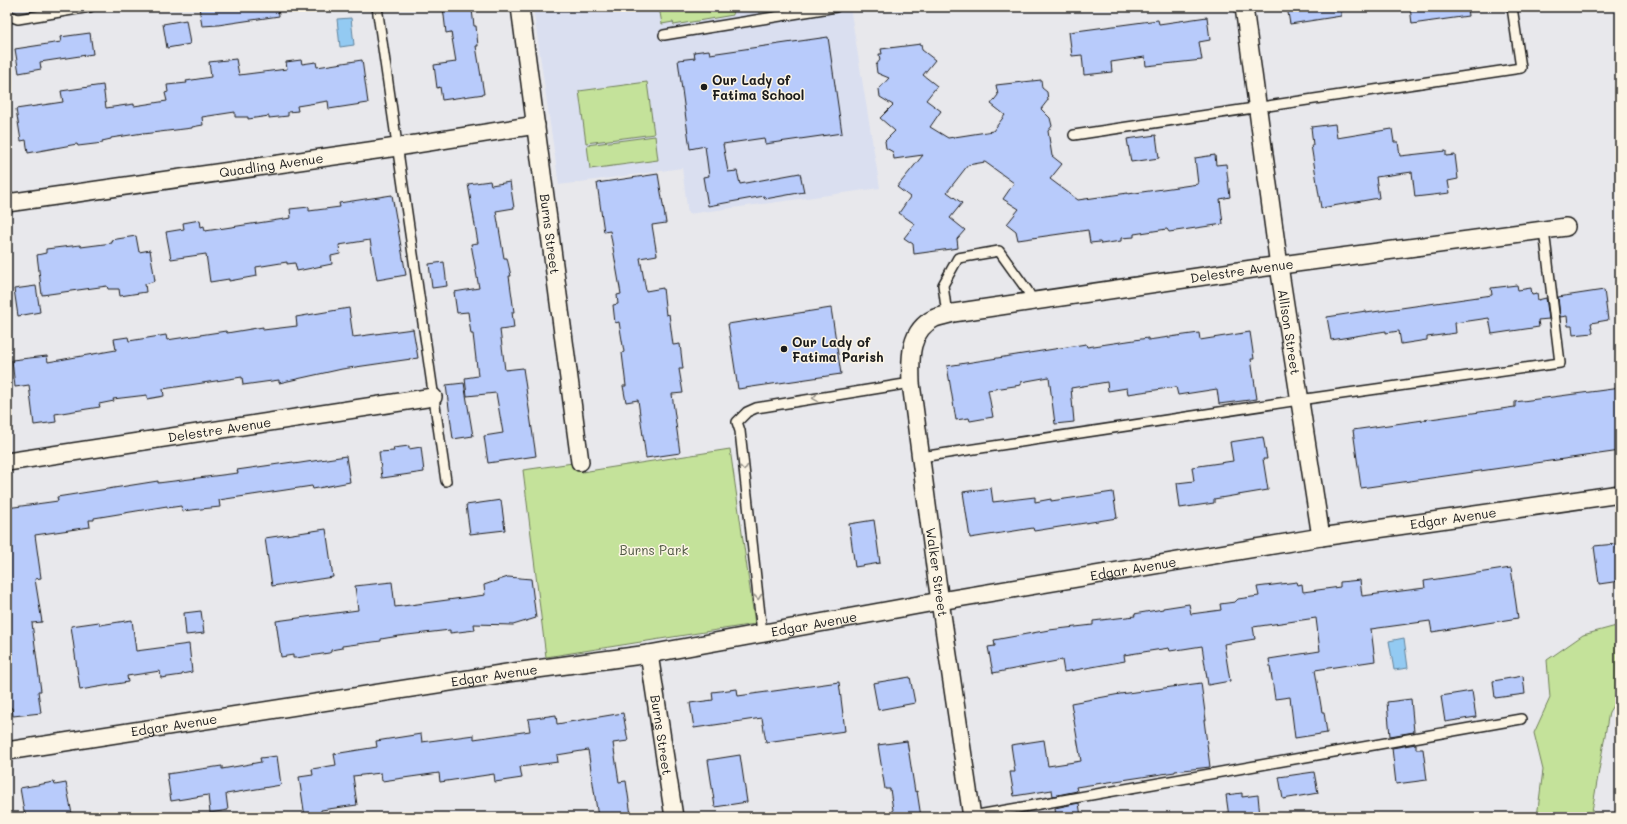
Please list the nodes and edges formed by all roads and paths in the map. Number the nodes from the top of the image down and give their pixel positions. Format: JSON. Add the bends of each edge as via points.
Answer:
{"nodes":[{"id":1,"x":90,"y":7,"type":"edge"},
{"id":2,"x":377,"y":7,"type":"edge"},
{"id":3,"x":520,"y":7,"type":"edge"},
{"id":4,"x":836,"y":7,"type":"edge"},
{"id":5,"x":1244,"y":7,"type":"edge"},
{"id":6,"x":1512,"y":7,"type":"edge"},
{"id":7,"x":7,"y":15,"type":"edge"},
{"id":8,"x":664,"y":35,"type":"dead end"},
{"id":9,"x":1256,"y":107,"type":"junction"},
{"id":10,"x":536,"y":125,"type":"junction"},
{"id":11,"x":1074,"y":135,"type":"dead end"},
{"id":12,"x":397,"y":147,"type":"junction"},
{"id":13,"x":7,"y":203,"type":"edge"},
{"id":14,"x":1566,"y":227,"type":"dead end"},
{"id":15,"x":1544,"y":230,"type":"junction"},
{"id":16,"x":1279,"y":266,"type":"junction"},
{"id":17,"x":1033,"y":301,"type":"junction"},
{"id":18,"x":947,"y":315,"type":"junction"},
{"id":19,"x":921,"y":328,"type":"joint"},
{"id":20,"x":911,"y":383,"type":"junction"},
{"id":21,"x":433,"y":397,"type":"junction"},
{"id":22,"x":1299,"y":400,"type":"junction"},
{"id":23,"x":921,"y":458,"type":"junction"},
{"id":24,"x":7,"y":462,"type":"edge"},
{"id":25,"x":580,"y":462,"type":"dead end"},
{"id":26,"x":446,"y":481,"type":"dead end"},
{"id":27,"x":1620,"y":494,"type":"edge"},
{"id":28,"x":1321,"y":537,"type":"junction"},
{"id":29,"x":940,"y":601,"type":"junction"},
{"id":30,"x":762,"y":634,"type":"junction"},
{"id":31,"x":649,"y":654,"type":"junction"},
{"id":32,"x":1522,"y":719,"type":"dead end"},
{"id":33,"x":7,"y":751,"type":"edge"},
{"id":34,"x":674,"y":817,"type":"edge"},
{"id":35,"x":972,"y":817,"type":"edge"}],
"edges":[{"from":1,"to":7,"type":"lane","via":[[18,19]]},
{"from":2,"to":12,"type":"lane"},
{"from":3,"to":10,"type":"street","name":"Burns Street"},
{"from":4,"to":8,"type":"lane"},
{"from":5,"to":9,"type":"street","name":"Allison Street"},
{"from":6,"to":9,"type":"lane","via":[[1521,68]]},
{"from":9,"to":11,"type":"lane"},
{"from":9,"to":16,"type":"street","name":"Allison Street"},
{"from":10,"to":12,"type":"street","name":"Quadling Avenue"},
{"from":10,"to":25,"type":"street","name":"Burns Street"},
{"from":12,"to":13,"type":"street","name":"Quadling Avenue"},
{"from":12,"to":21,"type":"lane"},
{"from":14,"to":15,"type":"street","name":"Delestre Avenue"},
{"from":15,"to":16,"type":"street","name":"Delestre Avenue"},
{"from":15,"to":22,"type":"lane","via":[[1560,363]]},
{"from":16,"to":17,"type":"street","name":"Delestre Avenue"},
{"from":16,"to":22,"type":"street","name":"Allison Street"},
{"from":17,"to":18,"type":"street","name":"Delestre Avenue"},
{"from":17,"to":18,"type":"lane","via":[[999,251],[978,254],[958,258],[943,285]]},
{"from":18,"to":19,"type":"street","name":"Delestre Avenue","via":[[935,318]]},
{"from":19,"to":20,"type":"street","name":"Walker Street","via":[[912,348]]},
{"from":20,"to":23,"type":"street","name":"Walker Street"},
{"from":20,"to":30,"type":"lane","one_way":true,"via":[[756,408],[747,412],[737,422]]},
{"from":21,"to":24,"type":"street","name":"Delestre Avenue"},
{"from":21,"to":26,"type":"lane"},
{"from":22,"to":23,"type":"lane"},
{"from":22,"to":28,"type":"street","name":"Allison Street"},
{"from":23,"to":29,"type":"street","name":"Walker Street"},
{"from":27,"to":28,"type":"street","name":"Edgar Avenue"},
{"from":28,"to":29,"type":"street","name":"Edgar Avenue"},
{"from":29,"to":30,"type":"street","name":"Edgar Avenue"},
{"from":29,"to":35,"type":"street","name":"Walker Street"},
{"from":30,"to":31,"type":"street","name":"Edgar Avenue"},
{"from":31,"to":33,"type":"street","name":"Edgar Avenue","via":[[514,672]]},
{"from":31,"to":34,"type":"street","name":"Burns Street"},
{"from":32,"to":35,"type":"lane"}]}
